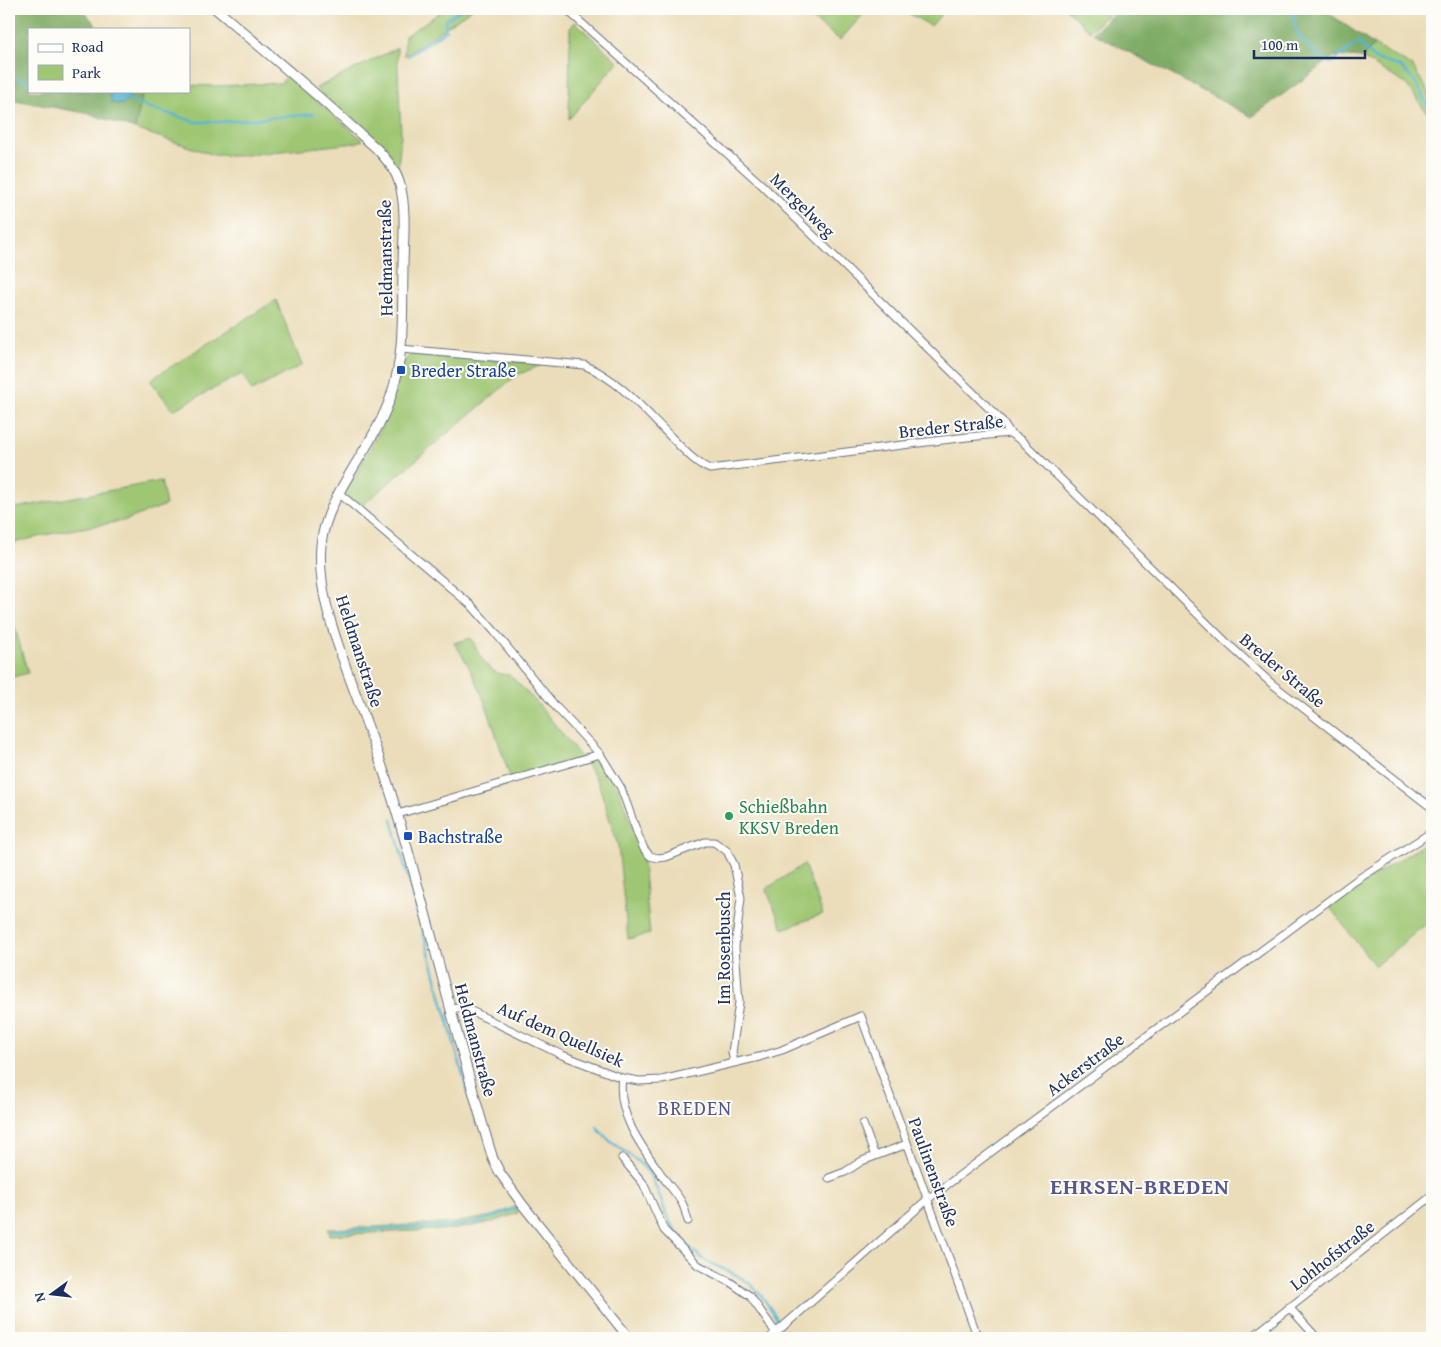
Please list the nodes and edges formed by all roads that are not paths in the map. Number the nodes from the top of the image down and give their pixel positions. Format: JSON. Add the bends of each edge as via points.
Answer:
{"nodes":[{"id":1,"x":216,"y":9,"type":"edge"},
{"id":2,"x":566,"y":9,"type":"edge"},
{"id":3,"x":401,"y":349,"type":"junction"},
{"id":4,"x":1010,"y":433,"type":"junction"},
{"id":5,"x":340,"y":494,"type":"junction"},
{"id":6,"x":600,"y":754,"type":"junction"},
{"id":7,"x":1432,"y":808,"type":"edge"},
{"id":8,"x":398,"y":814,"type":"junction"},
{"id":9,"x":1432,"y":832,"type":"edge"},
{"id":10,"x":451,"y":1009,"type":"junction"},
{"id":11,"x":861,"y":1016,"type":"joint"},
{"id":12,"x":734,"y":1062,"type":"junction"},
{"id":13,"x":622,"y":1078,"type":"junction"},
{"id":14,"x":863,"y":1124,"type":"dead end"},
{"id":15,"x":907,"y":1144,"type":"junction"},
{"id":16,"x":875,"y":1156,"type":"junction"},
{"id":17,"x":622,"y":1158,"type":"dead end"},
{"id":18,"x":829,"y":1178,"type":"dead end"},
{"id":19,"x":1432,"y":1196,"type":"edge"},
{"id":20,"x":928,"y":1199,"type":"junction"},
{"id":21,"x":688,"y":1221,"type":"dead end"},
{"id":22,"x":1289,"y":1307,"type":"junction"},
{"id":23,"x":773,"y":1336,"type":"edge"},
{"id":24,"x":629,"y":1338,"type":"edge"},
{"id":25,"x":978,"y":1338,"type":"edge"},
{"id":26,"x":1250,"y":1338,"type":"edge"},
{"id":27,"x":1317,"y":1338,"type":"edge"}],
"edges":[{"from":1,"to":3,"type":"main road","name":"Heldmanstraße","via":[[354,129],[393,168],[400,185],[404,228]]},
{"from":2,"to":4,"type":"street","name":"Mergelweg","via":[[762,185],[1003,422]]},
{"from":3,"to":4,"type":"street","name":"Breder Straße","via":[[584,365],[614,382],[692,458],[710,469]]},
{"from":3,"to":5,"type":"main road","name":"Heldmanstraße","via":[[391,397],[376,432]]},
{"from":4,"to":7,"type":"street","name":"Breder Straße","via":[[1271,683]]},
{"from":5,"to":6,"type":"street","via":[[472,606],[556,707]]},
{"from":5,"to":8,"type":"main road","name":"Heldmanstraße","via":[[324,528],[321,545],[326,604]]},
{"from":6,"to":8,"type":"street"},
{"from":6,"to":12,"type":"street","name":"Im Rosenbusch","via":[[621,788],[638,835],[650,856],[666,857],[705,842],[714,842],[727,851],[734,865],[741,898],[735,947],[739,1002],[732,1053]]},
{"from":8,"to":10,"type":"main road","name":"Heldmanstraße"},
{"from":9,"to":20,"type":"street","name":"Ackerstraße","via":[[1355,880]]},
{"from":10,"to":13,"type":"street","name":"Auf dem Quellsiek","via":[[464,1007],[562,1055]]},
{"from":10,"to":24,"type":"main road","name":"Heldmanstraße","via":[[500,1173]]},
{"from":11,"to":12,"type":"street","name":"Auf dem Quellsiek","via":[[782,1050]]},
{"from":11,"to":15,"type":"street","name":"Paulinenstraße"},
{"from":12,"to":13,"type":"street","name":"Auf dem Quellsiek","via":[[652,1081]]},
{"from":13,"to":21,"type":"street","via":[[620,1086],[631,1128],[682,1202]]},
{"from":14,"to":16,"type":"street"},
{"from":15,"to":16,"type":"street"},
{"from":15,"to":20,"type":"street","name":"Paulinenstraße"},
{"from":16,"to":18,"type":"street"},
{"from":17,"to":23,"type":"street","via":[[643,1183],[664,1230],[698,1265],[750,1296]]},
{"from":19,"to":22,"type":"street","name":"Lohhofstraße"},
{"from":20,"to":23,"type":"street","name":"Ackerstraße"},
{"from":20,"to":25,"type":"street","name":"Paulinenstraße"},
{"from":22,"to":26,"type":"street","name":"Lohhofstraße"},
{"from":22,"to":27,"type":"street"}]}
